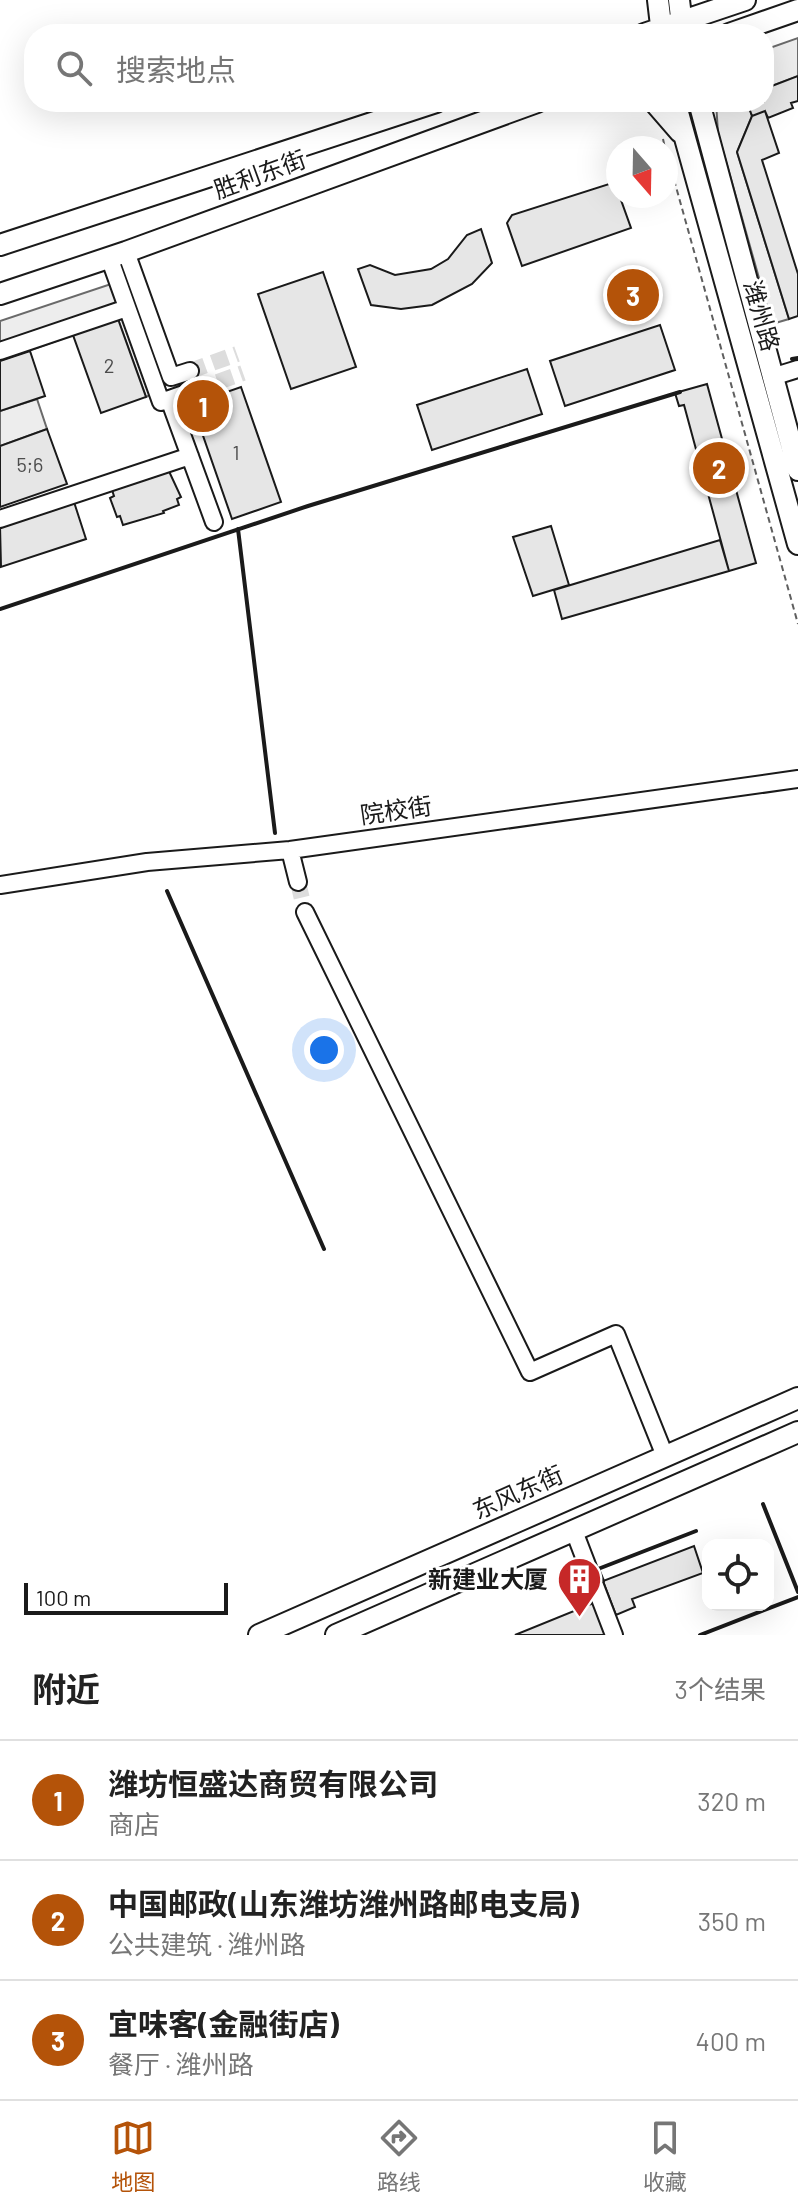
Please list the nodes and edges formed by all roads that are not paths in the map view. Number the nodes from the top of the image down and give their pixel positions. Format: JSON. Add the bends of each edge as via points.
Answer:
{"nodes":[{"id":1,"x":658,"y":0,"type":"edge"},
{"id":2,"x":745,"y":0,"type":"edge"},
{"id":3,"x":798,"y":10,"type":"edge"},
{"id":4,"x":681,"y":18,"type":"edge"},
{"id":5,"x":656,"y":24,"type":"edge"},
{"id":6,"x":765,"y":24,"type":"edge"},
{"id":7,"x":406,"y":112,"type":"edge"},
{"id":8,"x":509,"y":112,"type":"edge"},
{"id":9,"x":663,"y":112,"type":"edge"},
{"id":10,"x":677,"y":112,"type":"edge"},
{"id":11,"x":704,"y":112,"type":"edge"},
{"id":12,"x":683,"y":136,"type":"junction"},
{"id":13,"x":0,"y":245,"type":"edge"},
{"id":14,"x":118,"y":254,"type":"junction"},
{"id":15,"x":0,"y":294,"type":"edge"},
{"id":16,"x":127,"y":308,"type":"junction"},
{"id":17,"x":0,"y":351,"type":"edge"},
{"id":18,"x":798,"y":369,"type":"edge"},
{"id":19,"x":190,"y":371,"type":"tunnel mouth"},
{"id":20,"x":772,"y":377,"type":"junction"},
{"id":21,"x":195,"y":390,"type":"tunnel mouth"},
{"id":22,"x":169,"y":399,"type":"junction"},
{"id":23,"x":190,"y":456,"type":"junction"},
{"id":24,"x":798,"y":470,"type":"edge"},
{"id":25,"x":0,"y":519,"type":"edge"},
{"id":26,"x":214,"y":522,"type":"dead end"},
{"id":27,"x":798,"y":544,"type":"edge"},
{"id":28,"x":798,"y":779,"type":"edge"},
{"id":29,"x":290,"y":850,"type":"junction"},
{"id":30,"x":298,"y":882,"type":"tunnel mouth"},
{"id":31,"x":0,"y":885,"type":"edge"},
{"id":32,"x":305,"y":912,"type":"tunnel mouth"},
{"id":33,"x":798,"y":1398,"type":"edge"},
{"id":34,"x":798,"y":1432,"type":"edge"},
{"id":35,"x":665,"y":1456,"type":"junction"},
{"id":36,"x":574,"y":1531,"type":"junction"},
{"id":37,"x":259,"y":1635,"type":"edge"},
{"id":38,"x":336,"y":1635,"type":"edge"},
{"id":39,"x":614,"y":1635,"type":"edge"}],
"edges":[{"from":1,"to":5,"type":"main road"},
{"from":2,"to":4,"type":"main road"},
{"from":3,"to":6,"type":"main road"},
{"from":7,"to":13,"type":"main road","name":"胜利东街"},
{"from":8,"to":14,"type":"main road","name":"胜利东街"},
{"from":9,"to":12,"type":"main road"},
{"from":10,"to":12,"type":"main road","name":"潍州路"},
{"from":11,"to":20,"type":"main road","name":"潍州路"},
{"from":12,"to":27,"type":"main road","name":"潍州路"},
{"from":14,"to":15,"type":"main road","name":"胜利东街"},
{"from":14,"to":16,"type":"street"},
{"from":14,"to":19,"type":"street","via":[[171,377]]},
{"from":16,"to":17,"type":"street"},
{"from":16,"to":22,"type":"street","via":[[161,402]]},
{"from":18,"to":20,"type":"street"},
{"from":20,"to":24,"type":"main road","name":"潍州路"},
{"from":21,"to":22,"type":"street"},
{"from":22,"to":23,"type":"street"},
{"from":23,"to":25,"type":"street"},
{"from":23,"to":26,"type":"street"},
{"from":28,"to":29,"type":"street","name":"院校街"},
{"from":29,"to":30,"type":"street"},
{"from":29,"to":31,"type":"street","name":"院校街","via":[[147,862]]},
{"from":32,"to":35,"type":"street","via":[[530,1372],[616,1334]]},
{"from":33,"to":35,"type":"main road","name":"东风东街"},
{"from":34,"to":36,"type":"main road"},
{"from":35,"to":37,"type":"main road","name":"东风东街"},
{"from":36,"to":38,"type":"main road"},
{"from":36,"to":39,"type":"street"}]}
